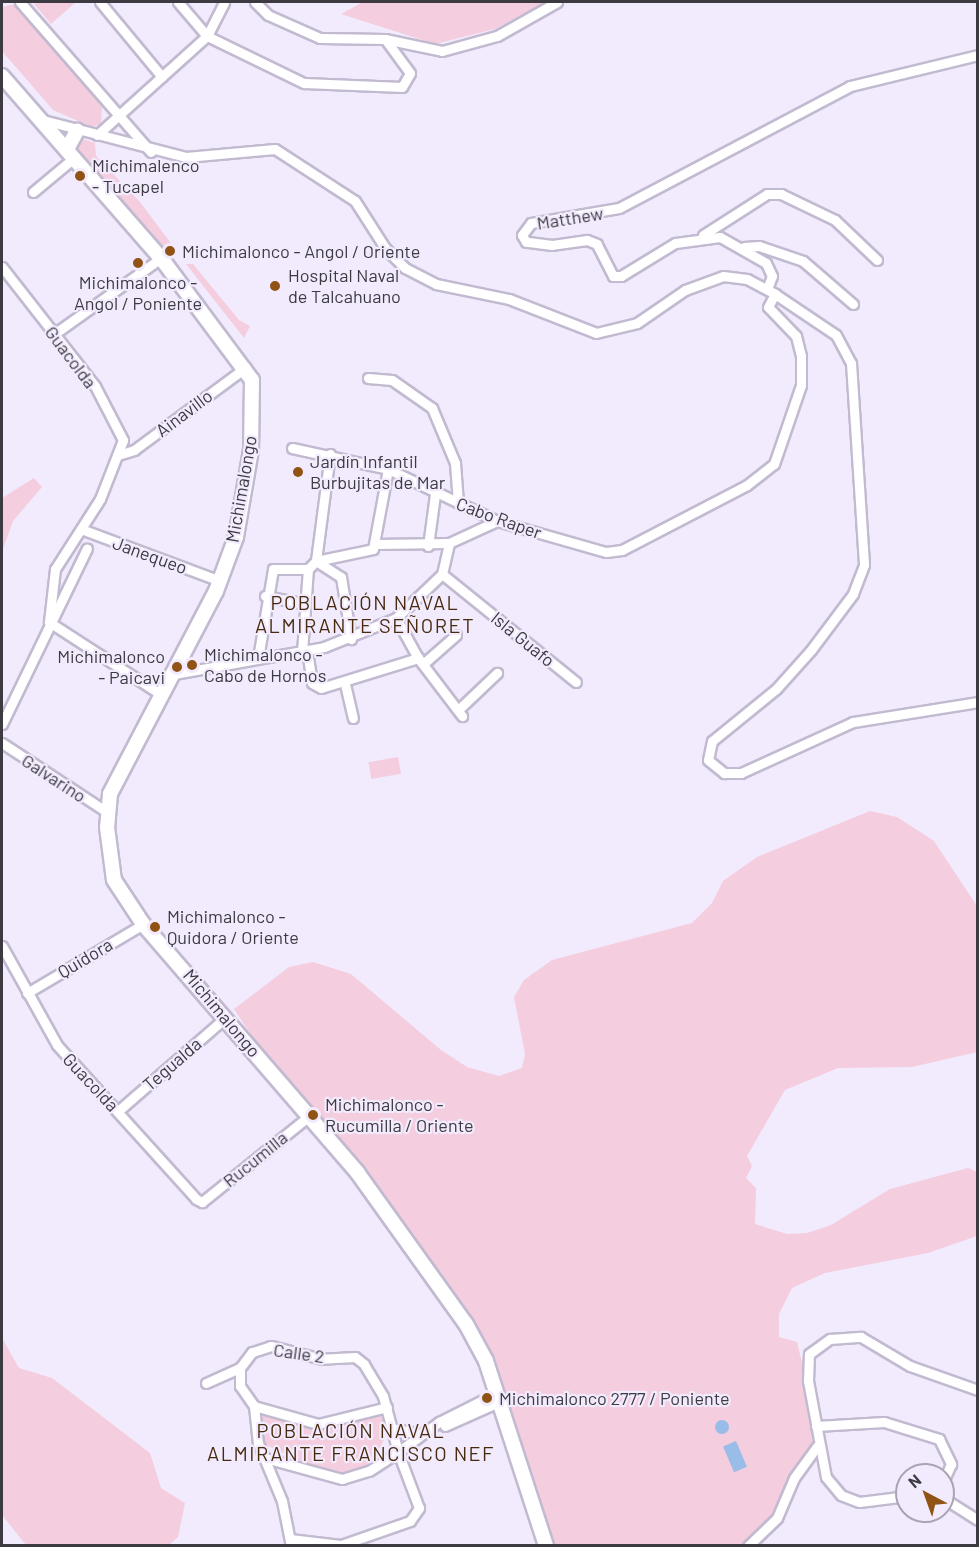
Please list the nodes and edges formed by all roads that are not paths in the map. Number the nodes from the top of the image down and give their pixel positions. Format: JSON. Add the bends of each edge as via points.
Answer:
{"nodes":[{"id":1,"x":21,"y":2,"type":"edge"},
{"id":2,"x":100,"y":2,"type":"edge"},
{"id":3,"x":178,"y":2,"type":"edge"},
{"id":4,"x":224,"y":2,"type":"edge"},
{"id":5,"x":255,"y":2,"type":"edge"},
{"id":6,"x":557,"y":2,"type":"edge"},
{"id":7,"x":207,"y":36,"type":"junction"},
{"id":8,"x":386,"y":39,"type":"junction"},
{"id":9,"x":978,"y":55,"type":"edge"},
{"id":10,"x":2,"y":76,"type":"edge"},
{"id":11,"x":162,"y":77,"type":"junction"},
{"id":12,"x":119,"y":116,"type":"junction"},
{"id":13,"x":43,"y":120,"type":"junction"},
{"id":14,"x":77,"y":131,"type":"junction"},
{"id":15,"x":97,"y":135,"type":"junction"},
{"id":16,"x":151,"y":152,"type":"junction"},
{"id":17,"x":71,"y":153,"type":"junction"},
{"id":18,"x":33,"y":192,"type":"dead end"},
{"id":19,"x":703,"y":235,"type":"junction"},
{"id":20,"x":744,"y":247,"type":"junction"},
{"id":21,"x":161,"y":258,"type":"junction"},
{"id":22,"x":877,"y":260,"type":"dead end"},
{"id":23,"x":2,"y":267,"type":"edge"},
{"id":24,"x":771,"y":291,"type":"junction"},
{"id":25,"x":853,"y":304,"type":"dead end"},
{"id":26,"x":54,"y":334,"type":"junction"},
{"id":27,"x":247,"y":366,"type":"junction"},
{"id":28,"x":368,"y":378,"type":"dead end"},
{"id":29,"x":292,"y":448,"type":"dead end"},
{"id":30,"x":330,"y":454,"type":"junction"},
{"id":31,"x":118,"y":455,"type":"junction"},
{"id":32,"x":388,"y":469,"type":"junction"},
{"id":33,"x":435,"y":494,"type":"junction"},
{"id":34,"x":458,"y":503,"type":"junction"},
{"id":35,"x":497,"y":521,"type":"junction"},
{"id":36,"x":81,"y":529,"type":"junction"},
{"id":37,"x":449,"y":543,"type":"junction"},
{"id":38,"x":375,"y":544,"type":"junction"},
{"id":39,"x":428,"y":546,"type":"junction"},
{"id":40,"x":87,"y":548,"type":"dead end"},
{"id":41,"x":316,"y":561,"type":"junction"},
{"id":42,"x":308,"y":569,"type":"junction"},
{"id":43,"x":442,"y":574,"type":"junction"},
{"id":44,"x":220,"y":580,"type":"junction"},
{"id":45,"x":265,"y":596,"type":"junction"},
{"id":46,"x":302,"y":603,"type":"junction"},
{"id":47,"x":396,"y":618,"type":"junction"},
{"id":48,"x":49,"y":622,"type":"junction"},
{"id":49,"x":456,"y":635,"type":"dead end"},
{"id":50,"x":351,"y":639,"type":"junction"},
{"id":51,"x":304,"y":651,"type":"junction"},
{"id":52,"x":258,"y":658,"type":"junction"},
{"id":53,"x":420,"y":661,"type":"junction"},
{"id":54,"x":497,"y":673,"type":"dead end"},
{"id":55,"x":174,"y":674,"type":"junction"},
{"id":56,"x":576,"y":682,"type":"dead end"},
{"id":57,"x":345,"y":684,"type":"junction"},
{"id":58,"x":162,"y":695,"type":"junction"},
{"id":59,"x":978,"y":702,"type":"edge"},
{"id":60,"x":353,"y":718,"type":"dead end"},
{"id":61,"x":2,"y":724,"type":"edge"},
{"id":62,"x":2,"y":743,"type":"edge"},
{"id":63,"x":107,"y":813,"type":"junction"},
{"id":64,"x":144,"y":924,"type":"junction"},
{"id":65,"x":2,"y":946,"type":"edge"},
{"id":66,"x":27,"y":993,"type":"junction"},
{"id":67,"x":226,"y":1017,"type":"junction"},
{"id":68,"x":118,"y":1111,"type":"junction"},
{"id":69,"x":309,"y":1116,"type":"junction"},
{"id":70,"x":202,"y":1202,"type":"joint"},
{"id":71,"x":240,"y":1368,"type":"junction"},
{"id":72,"x":206,"y":1383,"type":"dead end"},
{"id":73,"x":978,"y":1390,"type":"edge"},
{"id":74,"x":498,"y":1398,"type":"junction"},
{"id":75,"x":254,"y":1406,"type":"junction"},
{"id":76,"x":387,"y":1407,"type":"junction"},
{"id":77,"x":816,"y":1426,"type":"junction"},
{"id":78,"x":396,"y":1429,"type":"junction"},
{"id":79,"x":419,"y":1434,"type":"junction"},
{"id":80,"x":818,"y":1444,"type":"junction"},
{"id":81,"x":398,"y":1452,"type":"junction"},
{"id":82,"x":265,"y":1458,"type":"junction"},
{"id":83,"x":951,"y":1463,"type":"edge"},
{"id":84,"x":808,"y":1466,"type":"junction"},
{"id":85,"x":822,"y":1470,"type":"junction"},
{"id":86,"x":895,"y":1497,"type":"edge"},
{"id":87,"x":955,"y":1506,"type":"edge"},
{"id":88,"x":978,"y":1520,"type":"edge"},
{"id":89,"x":291,"y":1542,"type":"edge"},
{"id":90,"x":546,"y":1545,"type":"edge"},
{"id":91,"x":748,"y":1545,"type":"edge"}],
"edges":[{"from":1,"to":12,"type":"street"},
{"from":2,"to":11,"type":"street"},
{"from":3,"to":7,"type":"street"},
{"from":4,"to":7,"type":"street"},
{"from":5,"to":8,"type":"street","via":[[268,15],[320,38]]},
{"from":6,"to":8,"type":"street","via":[[520,27],[461,48],[442,51]]},
{"from":7,"to":8,"type":"street","via":[[304,83],[395,89],[407,83],[410,73]]},
{"from":7,"to":11,"type":"street"},
{"from":9,"to":19,"type":"street","name":"Matthew","via":[[850,86],[619,208],[531,223],[522,235],[526,242],[552,245],[587,240],[597,244],[613,276],[621,276],[675,243]]},
{"from":10,"to":13,"type":"main road","name":"Michimalongo"},
{"from":11,"to":12,"type":"street"},
{"from":12,"to":15,"type":"street"},
{"from":12,"to":16,"type":"street"},
{"from":13,"to":14,"type":"street"},
{"from":13,"to":17,"type":"main road","name":"Michimalongo"},
{"from":14,"to":15,"type":"street"},
{"from":14,"to":17,"type":"main road"},
{"from":15,"to":16,"type":"street"},
{"from":16,"to":24,"type":"street","via":[[186,157],[275,149],[355,201],[385,249],[405,268],[436,284],[509,299],[596,333],[637,323],[708,279],[734,276]]},
{"from":17,"to":18,"type":"street"},
{"from":17,"to":21,"type":"main road","name":"Michimalongo"},
{"from":19,"to":20,"type":"street"},
{"from":19,"to":22,"type":"street","via":[[773,193],[835,220]]},
{"from":20,"to":24,"type":"street","via":[[770,268]]},
{"from":20,"to":25,"type":"street","via":[[759,246],[803,261]]},
{"from":21,"to":26,"type":"street"},
{"from":21,"to":27,"type":"main road","name":"Michimalongo"},
{"from":23,"to":26,"type":"street","name":"Guacolda"},
{"from":24,"to":35,"type":"street","name":"Cabo Raper","via":[[768,306],[796,336],[801,356],[801,385],[774,464],[747,485],[622,550],[606,552]]},
{"from":24,"to":59,"type":"street","via":[[836,335],[851,363],[864,565],[853,594],[811,650],[776,689],[712,741],[708,760],[724,773],[741,773],[853,722]]},
{"from":26,"to":31,"type":"street","name":"Guacolda","via":[[112,414],[123,440]]},
{"from":27,"to":31,"type":"street","name":"Ainavillo","via":[[134,450]]},
{"from":27,"to":44,"type":"main road","name":"Michimalongo","via":[[252,380],[251,450],[236,537]]},
{"from":28,"to":34,"type":"street","via":[[392,380],[432,408],[455,463]]},
{"from":29,"to":30,"type":"street","name":"Cabo Raper"},
{"from":30,"to":32,"type":"street","name":"Cabo Raper"},
{"from":30,"to":41,"type":"street"},
{"from":31,"to":36,"type":"street"},
{"from":32,"to":33,"type":"street","name":"Cabo Raper"},
{"from":32,"to":38,"type":"street"},
{"from":33,"to":34,"type":"street","name":"Cabo Raper"},
{"from":33,"to":39,"type":"street"},
{"from":34,"to":35,"type":"street","name":"Cabo Raper"},
{"from":35,"to":37,"type":"street"},
{"from":36,"to":44,"type":"street","name":"Janequeo"},
{"from":36,"to":48,"type":"street","via":[[55,569]]},
{"from":37,"to":39,"type":"street"},
{"from":37,"to":43,"type":"street"},
{"from":38,"to":39,"type":"street"},
{"from":38,"to":41,"type":"street","via":[[367,552]]},
{"from":40,"to":48,"type":"street"},
{"from":41,"to":42,"type":"street"},
{"from":41,"to":50,"type":"street","via":[[340,577]]},
{"from":42,"to":45,"type":"street","via":[[273,569]]},
{"from":42,"to":46,"type":"street"},
{"from":43,"to":47,"type":"street"},
{"from":43,"to":56,"type":"street","name":"Isla Guafo"},
{"from":44,"to":55,"type":"main road","name":"Michimalongo"},
{"from":45,"to":46,"type":"street"},
{"from":45,"to":52,"type":"street"},
{"from":46,"to":51,"type":"street"},
{"from":47,"to":50,"type":"street"},
{"from":47,"to":53,"type":"street"},
{"from":48,"to":58,"type":"street"},
{"from":48,"to":61,"type":"street"},
{"from":49,"to":53,"type":"street"},
{"from":50,"to":51,"type":"street"},
{"from":51,"to":52,"type":"street"},
{"from":51,"to":57,"type":"street","via":[[315,687]]},
{"from":52,"to":55,"type":"street"},
{"from":53,"to":54,"type":"street","via":[[460,713]]},
{"from":53,"to":57,"type":"street"},
{"from":55,"to":58,"type":"main road","name":"Michimalongo"},
{"from":57,"to":60,"type":"street"},
{"from":58,"to":63,"type":"main road","name":"Michimalongo","via":[[117,778]]},
{"from":62,"to":63,"type":"street","name":"Galvarino"},
{"from":63,"to":64,"type":"main road","name":"Michimalongo","via":[[114,880]]},
{"from":64,"to":66,"type":"street","name":"Quidora"},
{"from":64,"to":67,"type":"main road","name":"Michimalongo"},
{"from":65,"to":66,"type":"street","name":"Guacolda"},
{"from":66,"to":68,"type":"street","name":"Guacolda","via":[[57,1045]]},
{"from":67,"to":68,"type":"street","name":"Tegualda"},
{"from":67,"to":69,"type":"main road","name":"Michimalongo"},
{"from":68,"to":70,"type":"street","name":"Guacolda"},
{"from":69,"to":70,"type":"street","name":"Rucumilla"},
{"from":69,"to":74,"type":"main road","name":"Michimalongo","via":[[430,1268],[484,1357]]},
{"from":71,"to":72,"type":"street"},
{"from":71,"to":75,"type":"street","via":[[240,1386]]},
{"from":71,"to":76,"type":"street","name":"Calle 2","via":[[246,1359],[271,1346],[322,1359],[355,1357]]},
{"from":73,"to":77,"type":"street","via":[[910,1366],[861,1337],[830,1339],[809,1354],[806,1367]]},
{"from":74,"to":79,"type":"street"},
{"from":74,"to":90,"type":"main road","name":"Michimalongo"},
{"from":75,"to":76,"type":"street","via":[[318,1424]]},
{"from":75,"to":82,"type":"street"},
{"from":76,"to":78,"type":"street"},
{"from":77,"to":80,"type":"street"},
{"from":77,"to":83,"type":"street","via":[[884,1422],[939,1439]]},
{"from":78,"to":79,"type":"street"},
{"from":78,"to":81,"type":"street"},
{"from":79,"to":81,"type":"street"},
{"from":80,"to":84,"type":"street"},
{"from":80,"to":85,"type":"street"},
{"from":81,"to":82,"type":"street","via":[[369,1471],[342,1479]]},
{"from":81,"to":89,"type":"street","via":[[419,1508],[416,1516],[396,1530],[358,1542]]},
{"from":82,"to":89,"type":"street"},
{"from":84,"to":85,"type":"street"},
{"from":84,"to":91,"type":"street","via":[[794,1478],[777,1518]]},
{"from":85,"to":86,"type":"street","via":[[851,1500]]},
{"from":87,"to":88,"type":"street"}]}
